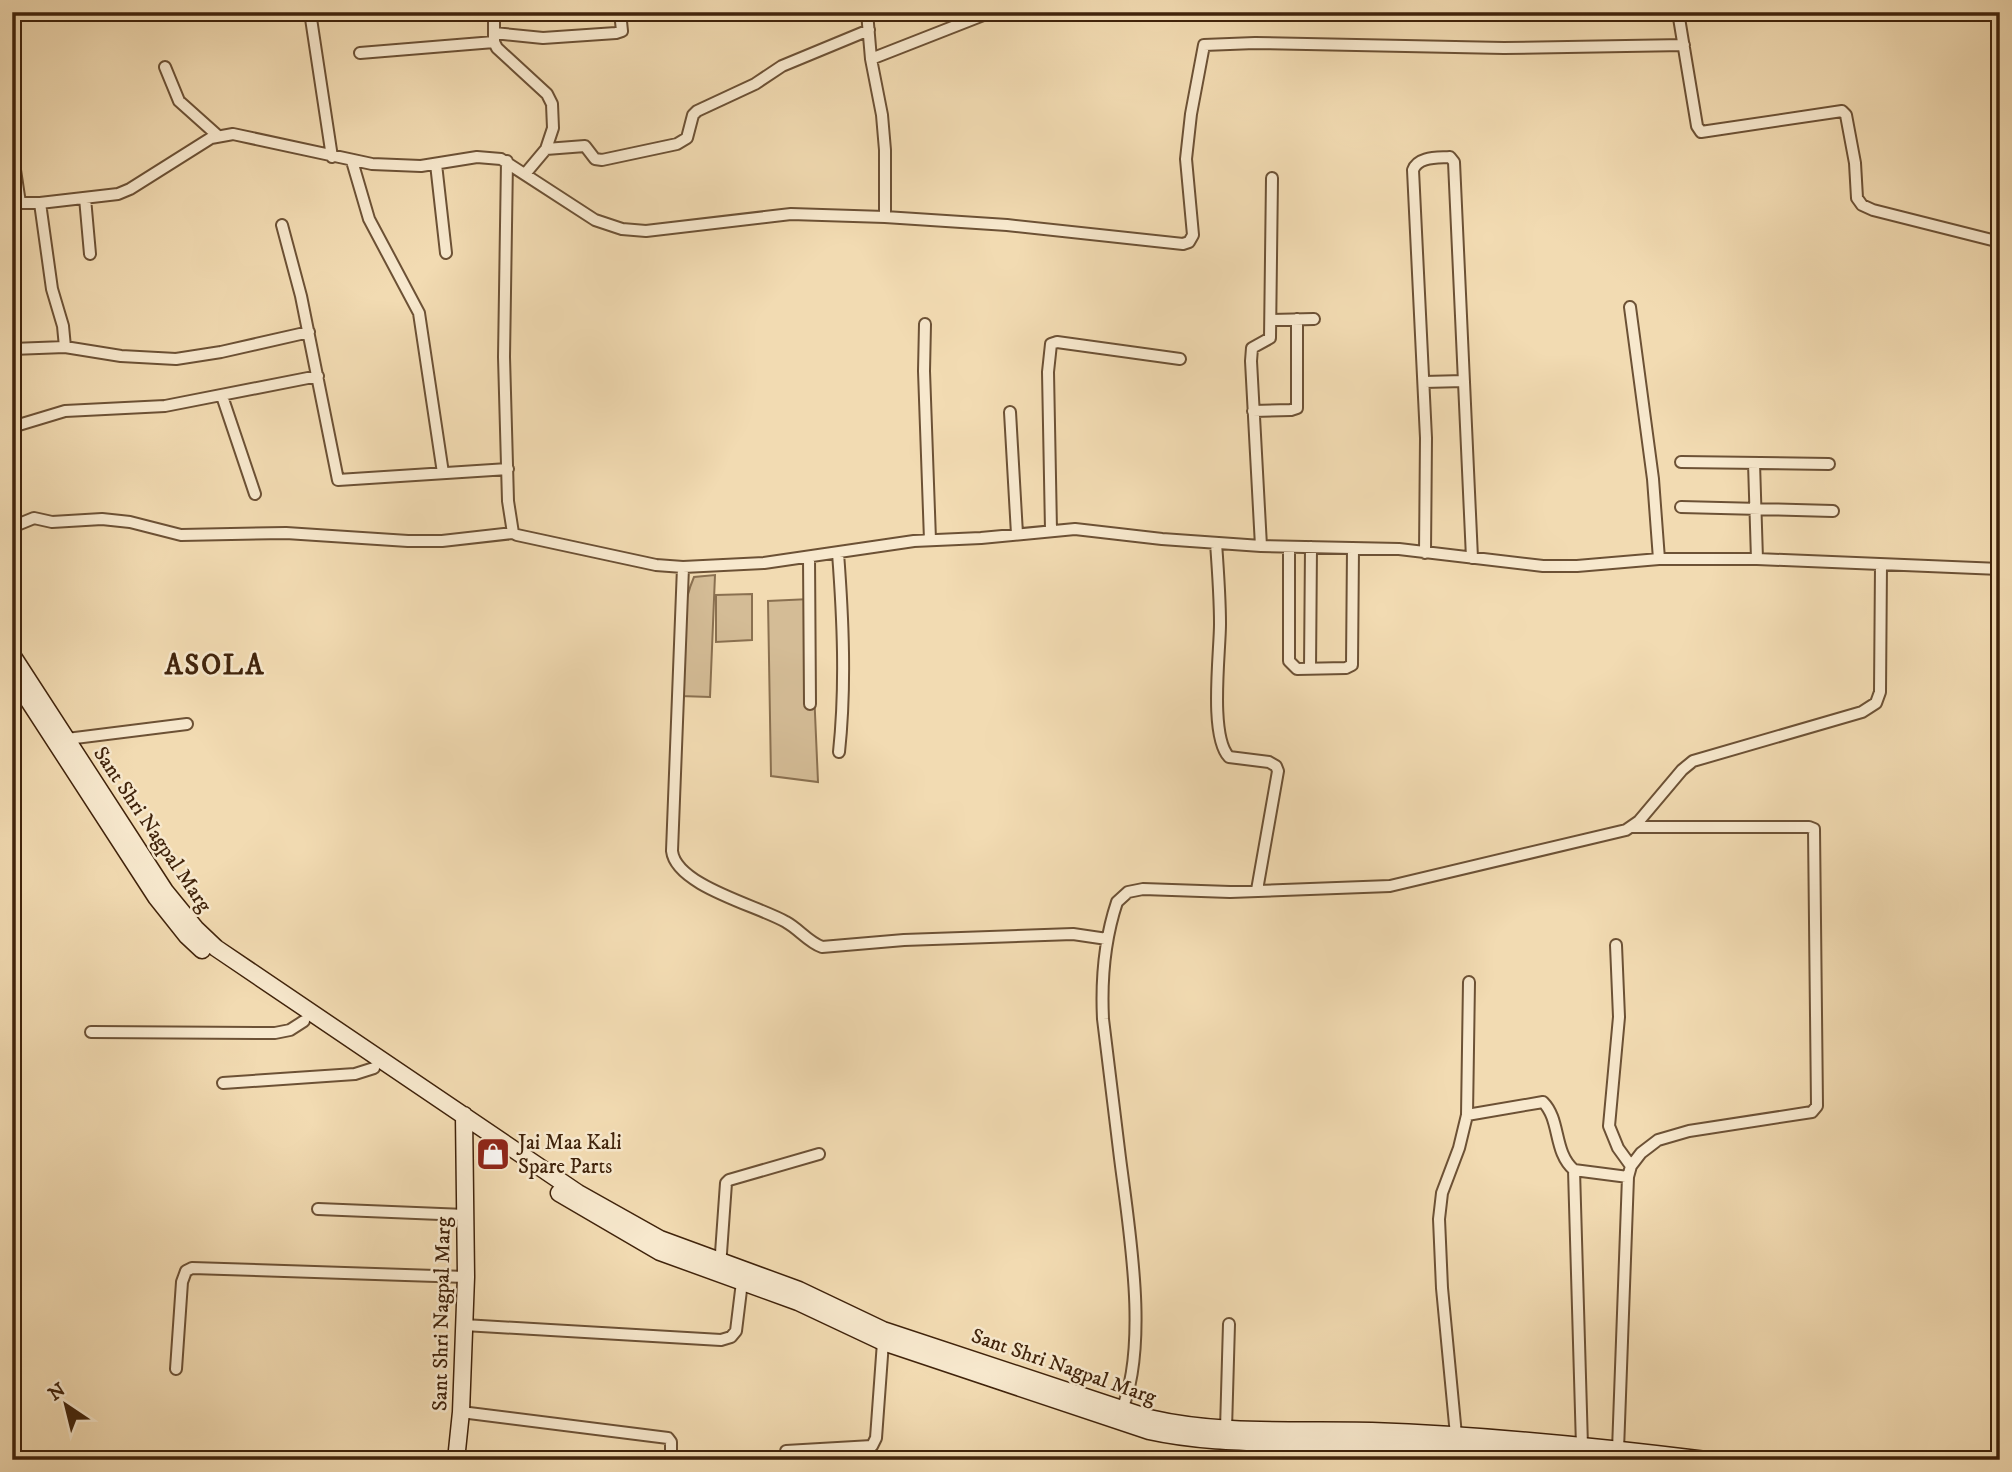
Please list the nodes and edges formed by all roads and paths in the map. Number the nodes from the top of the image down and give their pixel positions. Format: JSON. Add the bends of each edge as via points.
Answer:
{"nodes":[{"id":1,"x":310,"y":12,"type":"edge"},
{"id":2,"x":494,"y":12,"type":"edge"},
{"id":3,"x":621,"y":12,"type":"edge"},
{"id":4,"x":991,"y":12,"type":"edge"},
{"id":5,"x":1678,"y":12,"type":"edge"},
{"id":6,"x":869,"y":13,"type":"edge"},
{"id":7,"x":869,"y":30,"type":"junction"},
{"id":8,"x":494,"y":38,"type":"junction"},
{"id":9,"x":1684,"y":45,"type":"junction"},
{"id":10,"x":360,"y":53,"type":"dead end"},
{"id":11,"x":871,"y":59,"type":"junction"},
{"id":12,"x":165,"y":67,"type":"dead end"},
{"id":13,"x":217,"y":135,"type":"junction"},
{"id":14,"x":546,"y":149,"type":"junction"},
{"id":15,"x":12,"y":150,"type":"edge"},
{"id":16,"x":332,"y":157,"type":"junction"},
{"id":17,"x":352,"y":161,"type":"junction"},
{"id":18,"x":507,"y":161,"type":"junction"},
{"id":19,"x":436,"y":164,"type":"junction"},
{"id":20,"x":525,"y":174,"type":"junction"},
{"id":21,"x":1272,"y":178,"type":"dead end"},
{"id":22,"x":85,"y":198,"type":"junction"},
{"id":23,"x":16,"y":203,"type":"edge"},
{"id":24,"x":40,"y":203,"type":"junction"},
{"id":25,"x":885,"y":217,"type":"junction"},
{"id":26,"x":282,"y":225,"type":"dead end"},
{"id":27,"x":2000,"y":242,"type":"edge"},
{"id":28,"x":446,"y":253,"type":"dead end"},
{"id":29,"x":90,"y":254,"type":"dead end"},
{"id":30,"x":1630,"y":307,"type":"dead end"},
{"id":31,"x":1297,"y":319,"type":"junction"},
{"id":32,"x":1314,"y":319,"type":"dead end"},
{"id":33,"x":1271,"y":320,"type":"junction"},
{"id":34,"x":925,"y":324,"type":"dead end"},
{"id":35,"x":309,"y":332,"type":"junction"},
{"id":36,"x":65,"y":347,"type":"junction"},
{"id":37,"x":12,"y":349,"type":"edge"},
{"id":38,"x":1180,"y":359,"type":"dead end"},
{"id":39,"x":318,"y":376,"type":"junction"},
{"id":40,"x":1464,"y":381,"type":"junction"},
{"id":41,"x":1424,"y":382,"type":"junction"},
{"id":42,"x":222,"y":396,"type":"junction"},
{"id":43,"x":1253,"y":411,"type":"junction"},
{"id":44,"x":1010,"y":412,"type":"dead end"},
{"id":45,"x":12,"y":427,"type":"edge"},
{"id":46,"x":1681,"y":461,"type":"dead end"},
{"id":47,"x":1754,"y":463,"type":"junction"},
{"id":48,"x":1829,"y":464,"type":"dead end"},
{"id":49,"x":508,"y":469,"type":"junction"},
{"id":50,"x":443,"y":473,"type":"junction"},
{"id":51,"x":255,"y":494,"type":"dead end"},
{"id":52,"x":1681,"y":507,"type":"dead end"},
{"id":53,"x":1755,"y":509,"type":"junction"},
{"id":54,"x":1833,"y":511,"type":"dead end"},
{"id":55,"x":12,"y":527,"type":"edge"},
{"id":56,"x":1051,"y":530,"type":"junction"},
{"id":57,"x":513,"y":533,"type":"junction"},
{"id":58,"x":1017,"y":534,"type":"junction"},
{"id":59,"x":930,"y":540,"type":"junction"},
{"id":60,"x":1216,"y":543,"type":"junction"},
{"id":61,"x":1261,"y":546,"type":"junction"},
{"id":62,"x":1289,"y":547,"type":"junction"},
{"id":63,"x":1311,"y":547,"type":"junction"},
{"id":64,"x":1353,"y":548,"type":"junction"},
{"id":65,"x":838,"y":553,"type":"junction"},
{"id":66,"x":1425,"y":553,"type":"junction"},
{"id":67,"x":809,"y":557,"type":"junction"},
{"id":68,"x":1472,"y":558,"type":"junction"},
{"id":69,"x":1659,"y":559,"type":"junction"},
{"id":70,"x":1757,"y":559,"type":"junction"},
{"id":71,"x":1881,"y":565,"type":"junction"},
{"id":72,"x":683,"y":567,"type":"junction"},
{"id":73,"x":2000,"y":569,"type":"edge"},
{"id":74,"x":12,"y":655,"type":"edge"},
{"id":75,"x":1310,"y":669,"type":"junction"},
{"id":76,"x":12,"y":676,"type":"edge"},
{"id":77,"x":810,"y":704,"type":"dead end"},
{"id":78,"x":187,"y":724,"type":"dead end"},
{"id":79,"x":67,"y":739,"type":"junction"},
{"id":80,"x":839,"y":752,"type":"dead end"},
{"id":81,"x":1631,"y":827,"type":"junction"},
{"id":82,"x":1257,"y":890,"type":"junction"},
{"id":83,"x":1107,"y":939,"type":"junction"},
{"id":84,"x":1616,"y":945,"type":"dead end"},
{"id":85,"x":1469,"y":982,"type":"dead end"},
{"id":86,"x":304,"y":1021,"type":"junction"},
{"id":87,"x":91,"y":1032,"type":"dead end"},
{"id":88,"x":374,"y":1068,"type":"junction"},
{"id":89,"x":223,"y":1083,"type":"dead end"},
{"id":90,"x":1467,"y":1115,"type":"junction"},
{"id":91,"x":464,"y":1121,"type":"junction"},
{"id":92,"x":819,"y":1153,"type":"dead end"},
{"id":93,"x":1574,"y":1170,"type":"junction"},
{"id":94,"x":1629,"y":1172,"type":"junction"},
{"id":95,"x":318,"y":1209,"type":"dead end"},
{"id":96,"x":465,"y":1215,"type":"junction"},
{"id":97,"x":720,"y":1267,"type":"junction"},
{"id":98,"x":466,"y":1277,"type":"junction"},
{"id":99,"x":742,"y":1282,"type":"junction"},
{"id":100,"x":1229,"y":1324,"type":"dead end"},
{"id":101,"x":464,"y":1325,"type":"junction"},
{"id":102,"x":883,"y":1342,"type":"junction"},
{"id":103,"x":176,"y":1370,"type":"dead end"},
{"id":104,"x":461,"y":1412,"type":"junction"},
{"id":105,"x":1120,"y":1414,"type":"junction"},
{"id":106,"x":1226,"y":1429,"type":"junction"},
{"id":107,"x":1457,"y":1435,"type":"junction"},
{"id":108,"x":1371,"y":1446,"type":"edge"},
{"id":109,"x":1582,"y":1446,"type":"junction"},
{"id":110,"x":1618,"y":1450,"type":"junction"},
{"id":111,"x":786,"y":1451,"type":"dead end"},
{"id":112,"x":456,"y":1460,"type":"edge"},
{"id":113,"x":671,"y":1460,"type":"edge"},
{"id":114,"x":1592,"y":1460,"type":"edge"},
{"id":115,"x":1706,"y":1460,"type":"edge"}],
"edges":[{"from":1,"to":16,"type":"street"},
{"from":2,"to":8,"type":"street"},
{"from":3,"to":8,"type":"street","via":[[622,31],[616,33]]},
{"from":4,"to":11,"type":"street"},
{"from":5,"to":9,"type":"street"},
{"from":6,"to":7,"type":"street"},
{"from":7,"to":11,"type":"street"},
{"from":7,"to":14,"type":"street","via":[[782,66],[697,111],[687,138],[677,144],[602,160],[595,159],[585,146]]},
{"from":8,"to":10,"type":"street"},
{"from":8,"to":14,"type":"street","via":[[499,52],[551,100],[553,128]]},
{"from":9,"to":25,"type":"street","via":[[1204,45],[1188,134],[1193,235],[1187,243]]},
{"from":9,"to":27,"type":"street","via":[[1701,131],[1842,111],[1862,205]]},
{"from":11,"to":25,"type":"street","via":[[884,138]]},
{"from":12,"to":13,"type":"street","via":[[179,101]]},
{"from":13,"to":16,"type":"street","via":[[233,134]]},
{"from":13,"to":22,"type":"street","via":[[130,189]]},
{"from":14,"to":20,"type":"street"},
{"from":15,"to":23,"type":"street"},
{"from":16,"to":17,"type":"street"},
{"from":17,"to":19,"type":"street"},
{"from":17,"to":50,"type":"street","via":[[369,219],[419,313]]},
{"from":18,"to":19,"type":"street","via":[[477,157]]},
{"from":18,"to":20,"type":"street"},
{"from":18,"to":49,"type":"street","via":[[504,357]]},
{"from":19,"to":28,"type":"street"},
{"from":20,"to":25,"type":"street","via":[[595,220],[634,231],[791,214]]},
{"from":21,"to":33,"type":"street"},
{"from":22,"to":24,"type":"street"},
{"from":22,"to":29,"type":"street"},
{"from":23,"to":24,"type":"street"},
{"from":24,"to":36,"type":"street"},
{"from":26,"to":35,"type":"street"},
{"from":30,"to":69,"type":"street"},
{"from":31,"to":32,"type":"street"},
{"from":31,"to":33,"type":"street"},
{"from":31,"to":43,"type":"street","via":[[1297,408]]},
{"from":33,"to":43,"type":"street","via":[[1270,338],[1251,351]]},
{"from":34,"to":59,"type":"street"},
{"from":35,"to":36,"type":"street","via":[[177,359]]},
{"from":35,"to":39,"type":"street"},
{"from":36,"to":37,"type":"street"},
{"from":38,"to":56,"type":"street","via":[[1051,344]]},
{"from":39,"to":42,"type":"street"},
{"from":39,"to":50,"type":"street","via":[[338,480]]},
{"from":40,"to":41,"type":"street"},
{"from":40,"to":41,"type":"street","via":[[1454,162],[1450,157],[1419,161],[1413,170]]},
{"from":40,"to":68,"type":"street"},
{"from":41,"to":66,"type":"street"},
{"from":42,"to":45,"type":"street","via":[[165,406],[65,411]]},
{"from":42,"to":51,"type":"street"},
{"from":43,"to":61,"type":"street"},
{"from":44,"to":58,"type":"street"},
{"from":46,"to":47,"type":"street"},
{"from":47,"to":48,"type":"street"},
{"from":47,"to":53,"type":"street"},
{"from":49,"to":50,"type":"street"},
{"from":49,"to":57,"type":"street"},
{"from":52,"to":53,"type":"street"},
{"from":53,"to":54,"type":"street"},
{"from":53,"to":70,"type":"street"},
{"from":55,"to":57,"type":"street","via":[[34,518],[130,522],[181,536],[286,533],[442,541]]},
{"from":56,"to":58,"type":"street"},
{"from":56,"to":60,"type":"street"},
{"from":57,"to":72,"type":"street"},
{"from":58,"to":59,"type":"street"},
{"from":59,"to":65,"type":"street"},
{"from":60,"to":61,"type":"street"},
{"from":60,"to":82,"type":"street","via":[[1220,625],[1216,686],[1222,747],[1229,757],[1269,762],[1278,771]]},
{"from":61,"to":62,"type":"street"},
{"from":62,"to":63,"type":"street"},
{"from":62,"to":75,"type":"street","via":[[1289,662],[1297,669]]},
{"from":63,"to":64,"type":"street"},
{"from":63,"to":75,"type":"street"},
{"from":64,"to":66,"type":"street"},
{"from":64,"to":75,"type":"street","via":[[1352,665]]},
{"from":65,"to":67,"type":"street"},
{"from":65,"to":80,"type":"street","via":[[843,614]]},
{"from":66,"to":68,"type":"street"},
{"from":67,"to":72,"type":"street"},
{"from":67,"to":77,"type":"street"},
{"from":68,"to":69,"type":"street","via":[[1558,567]]},
{"from":69,"to":70,"type":"street"},
{"from":70,"to":71,"type":"street"},
{"from":71,"to":73,"type":"street"},
{"from":71,"to":81,"type":"street","via":[[1880,692],[1876,703],[1862,712],[1693,761]]},
{"from":72,"to":83,"type":"street","via":[[672,851],[680,867],[707,886],[787,922],[822,947],[1060,934]]},
{"from":74,"to":79,"type":"street","name":"Sant Shri Nagpal Marg"},
{"from":76,"to":86,"type":"street","name":"Sant Shri Nagpal Marg","via":[[168,914],[207,955]]},
{"from":78,"to":79,"type":"street"},
{"from":79,"to":91,"type":"street","name":"Sant Shri Nagpal Marg","via":[[165,891],[196,929],[216,948]]},
{"from":81,"to":82,"type":"street","via":[[1390,886]]},
{"from":81,"to":94,"type":"street","via":[[1814,829],[1817,1108],[1658,1140],[1641,1153]]},
{"from":82,"to":83,"type":"street","via":[[1128,892],[1117,902]]},
{"from":83,"to":105,"type":"street","via":[[1103,1019],[1135,1308],[1132,1373]]},
{"from":84,"to":94,"type":"street","via":[[1619,1017],[1609,1126]]},
{"from":85,"to":90,"type":"street"},
{"from":86,"to":87,"type":"street","via":[[275,1033]]},
{"from":86,"to":88,"type":"street","name":"Sant Shri Nagpal Marg"},
{"from":88,"to":89,"type":"street","via":[[355,1074]]},
{"from":88,"to":91,"type":"street","name":"Sant Shri Nagpal Marg"},
{"from":90,"to":93,"type":"street","via":[[1543,1102],[1551,1113],[1565,1161]]},
{"from":90,"to":107,"type":"street","via":[[1439,1219]]},
{"from":91,"to":96,"type":"street","name":"Sant Shri Nagpal Marg"},
{"from":91,"to":97,"type":"street","name":"Sant Shri Nagpal Marg","via":[[578,1206],[660,1252]]},
{"from":92,"to":97,"type":"street","via":[[726,1183]]},
{"from":93,"to":94,"type":"street"},
{"from":93,"to":109,"type":"street"},
{"from":94,"to":110,"type":"street"},
{"from":95,"to":96,"type":"street"},
{"from":96,"to":98,"type":"street","name":"Sant Shri Nagpal Marg"},
{"from":97,"to":99,"type":"street","name":"Sant Shri Nagpal Marg"},
{"from":97,"to":105,"type":"street","name":"Sant Shri Nagpal Marg","via":[[799,1290],[883,1330]]},
{"from":98,"to":101,"type":"street","name":"Sant Shri Nagpal Marg"},
{"from":98,"to":103,"type":"street","via":[[191,1268],[182,1282]]},
{"from":99,"to":101,"type":"street","via":[[736,1331],[721,1340]]},
{"from":99,"to":102,"type":"street","name":"Sant Shri Nagpal Marg","via":[[798,1302]]},
{"from":100,"to":106,"type":"street"},
{"from":101,"to":104,"type":"street","name":"Sant Shri Nagpal Marg"},
{"from":102,"to":105,"type":"street","name":"Sant Shri Nagpal Marg"},
{"from":102,"to":111,"type":"street","via":[[872,1446]]},
{"from":104,"to":112,"type":"street","name":"Sant Shri Nagpal Marg"},
{"from":104,"to":113,"type":"street","via":[[668,1438]]},
{"from":105,"to":106,"type":"street","name":"Sant Shri Nagpal Marg"},
{"from":105,"to":108,"type":"street","name":"Sant Shri Nagpal Marg","via":[[1149,1431],[1183,1438]]},
{"from":106,"to":108,"type":"street","name":"Sant Shri Nagpal Marg"},
{"from":107,"to":108,"type":"street","name":"Sant Shri Nagpal Marg"},
{"from":107,"to":109,"type":"street","name":"Sant Shri Nagpal Marg"},
{"from":108,"to":114,"type":"street","name":"Sant Shri Nagpal Marg","via":[[1535,1452]]},
{"from":109,"to":110,"type":"street","name":"Sant Shri Nagpal Marg"},
{"from":110,"to":115,"type":"street","name":"Sant Shri Nagpal Marg"}]}
